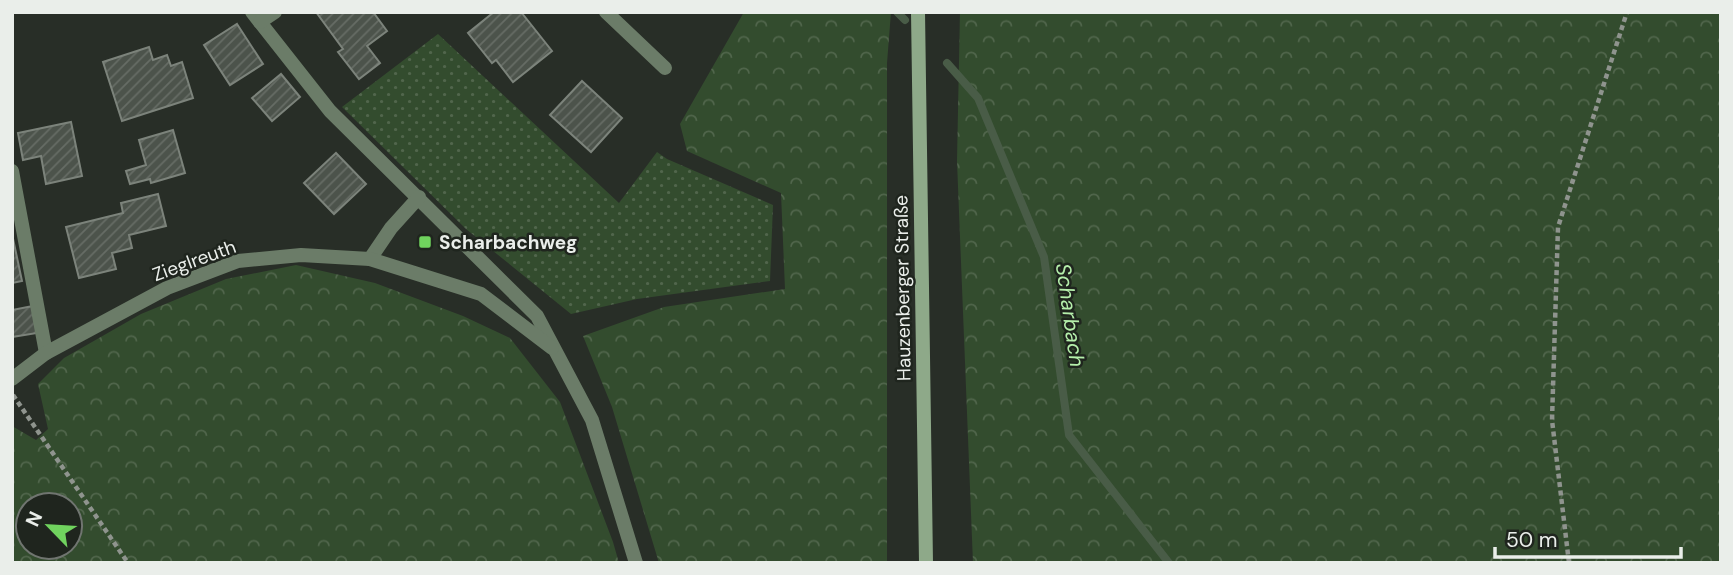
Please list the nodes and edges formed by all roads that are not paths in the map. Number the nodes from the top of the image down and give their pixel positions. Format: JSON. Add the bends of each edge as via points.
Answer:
{"nodes":[{"id":1,"x":275,"y":12,"type":"edge"},
{"id":2,"x":606,"y":12,"type":"edge"},
{"id":3,"x":918,"y":12,"type":"edge"},
{"id":4,"x":256,"y":17,"type":"edge"},
{"id":5,"x":665,"y":68,"type":"dead end"},
{"id":6,"x":12,"y":171,"type":"edge"},
{"id":7,"x":419,"y":197,"type":"junction"},
{"id":8,"x":370,"y":259,"type":"junction"},
{"id":9,"x":558,"y":352,"type":"junction"},
{"id":10,"x":46,"y":354,"type":"junction"},
{"id":11,"x":12,"y":379,"type":"edge"},
{"id":12,"x":636,"y":563,"type":"edge"},
{"id":13,"x":926,"y":563,"type":"edge"}],
"edges":[{"from":1,"to":4,"type":"street"},
{"from":2,"to":5,"type":"street"},
{"from":3,"to":13,"type":"main road","name":"Hauzenberger Straße"},
{"from":4,"to":7,"type":"street","name":"Zieglreuth","via":[[330,111]]},
{"from":6,"to":10,"type":"street"},
{"from":7,"to":8,"type":"street"},
{"from":7,"to":9,"type":"street","name":"Zieglreuth","via":[[537,316]]},
{"from":8,"to":9,"type":"street","name":"Zieglreuth","via":[[481,294]]},
{"from":8,"to":10,"type":"street","name":"Zieglreuth","via":[[301,255],[238,261],[167,288]]},
{"from":9,"to":12,"type":"street","name":"Zieglreuth","via":[[592,420]]},
{"from":10,"to":11,"type":"street","name":"Zieglreuth"}]}
